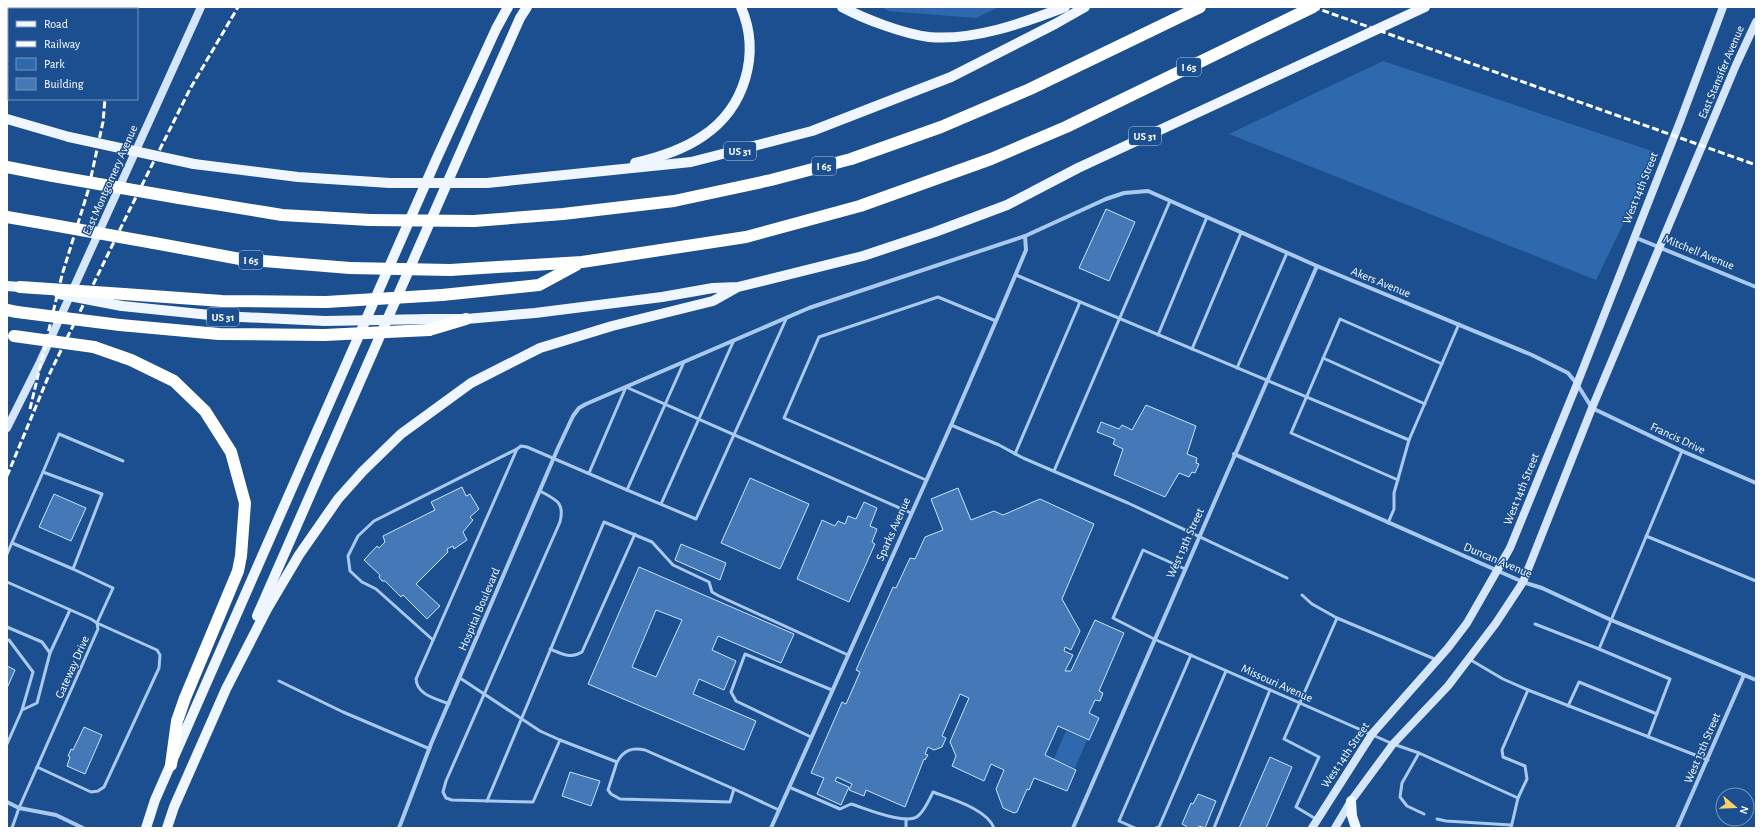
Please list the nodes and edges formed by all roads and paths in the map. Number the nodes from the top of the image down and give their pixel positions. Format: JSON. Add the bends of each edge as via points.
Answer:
{"nodes":[{"id":1,"x":201,"y":7,"type":"edge"},
{"id":2,"x":508,"y":7,"type":"edge"},
{"id":3,"x":527,"y":7,"type":"edge"},
{"id":4,"x":741,"y":7,"type":"edge"},
{"id":5,"x":842,"y":7,"type":"edge"},
{"id":6,"x":1065,"y":7,"type":"edge"},
{"id":7,"x":1085,"y":7,"type":"edge"},
{"id":8,"x":1200,"y":7,"type":"edge"},
{"id":9,"x":1313,"y":7,"type":"edge"},
{"id":10,"x":1425,"y":7,"type":"edge"},
{"id":11,"x":1723,"y":7,"type":"edge"},
{"id":12,"x":1756,"y":22,"type":"edge"},
{"id":13,"x":7,"y":119,"type":"edge"},
{"id":14,"x":1681,"y":119,"type":"joint"},
{"id":15,"x":7,"y":167,"type":"edge"},
{"id":16,"x":604,"y":172,"type":"junction"},
{"id":17,"x":1170,"y":201,"type":"junction"},
{"id":18,"x":7,"y":217,"type":"edge"},
{"id":19,"x":1207,"y":217,"type":"junction"},
{"id":20,"x":1242,"y":233,"type":"junction"},
{"id":21,"x":1025,"y":236,"type":"junction"},
{"id":22,"x":1633,"y":237,"type":"junction"},
{"id":23,"x":1660,"y":247,"type":"junction"},
{"id":24,"x":1287,"y":253,"type":"junction"},
{"id":25,"x":582,"y":262,"type":"junction"},
{"id":26,"x":1316,"y":266,"type":"junction"},
{"id":27,"x":1016,"y":275,"type":"junction"},
{"id":28,"x":7,"y":286,"type":"edge"},
{"id":29,"x":1756,"y":286,"type":"edge"},
{"id":30,"x":20,"y":287,"type":"joint"},
{"id":31,"x":738,"y":287,"type":"junction"},
{"id":32,"x":123,"y":300,"type":"junction"},
{"id":33,"x":1080,"y":302,"type":"junction"},
{"id":34,"x":12,"y":311,"type":"edge"},
{"id":35,"x":787,"y":317,"type":"junction"},
{"id":36,"x":1119,"y":319,"type":"junction"},
{"id":37,"x":466,"y":320,"type":"joint"},
{"id":38,"x":996,"y":321,"type":"junction"},
{"id":39,"x":429,"y":324,"type":"junction"},
{"id":40,"x":1459,"y":324,"type":"junction"},
{"id":41,"x":10,"y":335,"type":"edge"},
{"id":42,"x":1158,"y":335,"type":"junction"},
{"id":43,"x":734,"y":340,"type":"junction"},
{"id":44,"x":1192,"y":349,"type":"junction"},
{"id":45,"x":1323,"y":358,"type":"junction"},
{"id":46,"x":684,"y":362,"type":"junction"},
{"id":47,"x":1442,"y":364,"type":"junction"},
{"id":48,"x":1237,"y":368,"type":"junction"},
{"id":49,"x":1268,"y":381,"type":"junction"},
{"id":50,"x":1577,"y":384,"type":"junction"},
{"id":51,"x":626,"y":387,"type":"junction"},
{"id":52,"x":1306,"y":397,"type":"junction"},
{"id":53,"x":664,"y":404,"type":"junction"},
{"id":54,"x":1425,"y":404,"type":"junction"},
{"id":55,"x":1592,"y":408,"type":"junction"},
{"id":56,"x":699,"y":419,"type":"junction"},
{"id":57,"x":951,"y":425,"type":"junction"},
{"id":58,"x":7,"y":428,"type":"edge"},
{"id":59,"x":734,"y":434,"type":"junction"},
{"id":60,"x":1409,"y":440,"type":"junction"},
{"id":61,"x":517,"y":449,"type":"junction"},
{"id":62,"x":1682,"y":451,"type":"junction"},
{"id":63,"x":1015,"y":454,"type":"junction"},
{"id":64,"x":1234,"y":454,"type":"junction"},
{"id":65,"x":554,"y":457,"type":"junction"},
{"id":66,"x":123,"y":461,"type":"dead end"},
{"id":67,"x":1054,"y":471,"type":"junction"},
{"id":68,"x":43,"y":472,"type":"junction"},
{"id":69,"x":589,"y":473,"type":"junction"},
{"id":70,"x":926,"y":480,"type":"junction"},
{"id":71,"x":1398,"y":480,"type":"junction"},
{"id":72,"x":1756,"y":483,"type":"edge"},
{"id":73,"x":628,"y":490,"type":"junction"},
{"id":74,"x":540,"y":491,"type":"junction"},
{"id":75,"x":661,"y":504,"type":"junction"},
{"id":76,"x":911,"y":512,"type":"junction"},
{"id":77,"x":1388,"y":523,"type":"junction"},
{"id":78,"x":635,"y":534,"type":"junction"},
{"id":79,"x":1200,"y":536,"type":"junction"},
{"id":80,"x":1646,"y":536,"type":"junction"},
{"id":81,"x":12,"y":543,"type":"junction"},
{"id":82,"x":7,"y":554,"type":"edge"},
{"id":83,"x":73,"y":569,"type":"junction"},
{"id":84,"x":1185,"y":569,"type":"junction"},
{"id":85,"x":1498,"y":571,"type":"junction"},
{"id":86,"x":1287,"y":578,"type":"dead end"},
{"id":87,"x":1756,"y":581,"type":"edge"},
{"id":88,"x":1522,"y":582,"type":"junction"},
{"id":89,"x":7,"y":584,"type":"edge"},
{"id":90,"x":1302,"y":596,"type":"dead end"},
{"id":91,"x":70,"y":610,"type":"junction"},
{"id":92,"x":1337,"y":618,"type":"junction"},
{"id":93,"x":1611,"y":620,"type":"junction"},
{"id":94,"x":98,"y":623,"type":"junction"},
{"id":95,"x":1535,"y":624,"type":"dead end"},
{"id":96,"x":7,"y":627,"type":"edge"},
{"id":97,"x":1154,"y":639,"type":"junction"},
{"id":98,"x":7,"y":640,"type":"edge"},
{"id":99,"x":433,"y":640,"type":"junction"},
{"id":100,"x":550,"y":649,"type":"junction"},
{"id":101,"x":1599,"y":649,"type":"junction"},
{"id":102,"x":50,"y":653,"type":"junction"},
{"id":103,"x":848,"y":655,"type":"junction"},
{"id":104,"x":1191,"y":656,"type":"junction"},
{"id":105,"x":1469,"y":659,"type":"junction"},
{"id":106,"x":1437,"y":660,"type":"junction"},
{"id":107,"x":238,"y":662,"type":"junction"},
{"id":108,"x":1226,"y":671,"type":"junction"},
{"id":109,"x":1744,"y":675,"type":"junction"},
{"id":110,"x":460,"y":678,"type":"junction"},
{"id":111,"x":1756,"y":680,"type":"edge"},
{"id":112,"x":279,"y":681,"type":"dead end"},
{"id":113,"x":832,"y":690,"type":"junction"},
{"id":114,"x":1270,"y":690,"type":"junction"},
{"id":115,"x":1528,"y":690,"type":"junction"},
{"id":116,"x":486,"y":693,"type":"junction"},
{"id":117,"x":1299,"y":703,"type":"junction"},
{"id":118,"x":449,"y":705,"type":"junction"},
{"id":119,"x":1568,"y":706,"type":"junction"},
{"id":120,"x":22,"y":710,"type":"junction"},
{"id":121,"x":1657,"y":714,"type":"junction"},
{"id":122,"x":521,"y":718,"type":"junction"},
{"id":123,"x":1372,"y":734,"type":"junction"},
{"id":124,"x":811,"y":737,"type":"junction"},
{"id":125,"x":1648,"y":738,"type":"junction"},
{"id":126,"x":560,"y":740,"type":"junction"},
{"id":127,"x":7,"y":744,"type":"edge"},
{"id":128,"x":1393,"y":744,"type":"junction"},
{"id":129,"x":430,"y":749,"type":"junction"},
{"id":130,"x":1419,"y":753,"type":"junction"},
{"id":131,"x":1708,"y":760,"type":"junction"},
{"id":132,"x":617,"y":762,"type":"junction"},
{"id":133,"x":171,"y":765,"type":"junction"},
{"id":134,"x":37,"y":767,"type":"junction"},
{"id":135,"x":789,"y":787,"type":"junction"},
{"id":136,"x":734,"y":789,"type":"junction"},
{"id":137,"x":1518,"y":798,"type":"junction"},
{"id":138,"x":487,"y":801,"type":"junction"},
{"id":139,"x":1352,"y":801,"type":"junction"},
{"id":140,"x":7,"y":802,"type":"edge"},
{"id":141,"x":19,"y":808,"type":"junction"},
{"id":142,"x":779,"y":810,"type":"junction"},
{"id":143,"x":1424,"y":814,"type":"dead end"},
{"id":144,"x":906,"y":819,"type":"junction"},
{"id":145,"x":1317,"y":819,"type":"junction"},
{"id":146,"x":1438,"y":819,"type":"dead end"},
{"id":147,"x":1511,"y":826,"type":"edge"},
{"id":148,"x":1158,"y":827,"type":"edge"},
{"id":149,"x":12,"y":828,"type":"edge"},
{"id":150,"x":83,"y":828,"type":"edge"},
{"id":151,"x":146,"y":828,"type":"edge"},
{"id":152,"x":167,"y":828,"type":"edge"},
{"id":153,"x":400,"y":828,"type":"edge"},
{"id":154,"x":771,"y":828,"type":"edge"},
{"id":155,"x":906,"y":828,"type":"edge"},
{"id":156,"x":994,"y":828,"type":"edge"},
{"id":157,"x":1073,"y":828,"type":"edge"},
{"id":158,"x":1135,"y":828,"type":"edge"},
{"id":159,"x":1214,"y":828,"type":"edge"},
{"id":160,"x":1312,"y":828,"type":"edge"},
{"id":161,"x":1335,"y":828,"type":"edge"},
{"id":162,"x":1356,"y":828,"type":"edge"},
{"id":163,"x":1678,"y":828,"type":"edge"}],
"edges":[{"from":1,"to":58,"type":"street","name":"East Montgomery Avenue","via":[[40,362]]},
{"from":2,"to":133,"type":"main road","via":[[436,160]]},
{"from":3,"to":107,"type":"main road","via":[[284,552]]},
{"from":4,"to":16,"type":"main road","via":[[748,29],[749,68],[738,97],[721,122],[702,137],[682,147]]},
{"from":5,"to":6,"type":"main road","via":[[901,30],[929,36],[962,36],[990,32],[1030,21]]},
{"from":7,"to":16,"type":"main road","number":"US 31","via":[[951,77],[812,131],[691,162]]},
{"from":8,"to":15,"type":"highway","number":"I 65","bridge":true,"via":[[1030,89],[942,127],[851,159],[674,201],[474,221],[370,220],[282,215]]},
{"from":9,"to":25,"type":"highway","number":"I 65","via":[[1066,127],[991,159],[867,203],[746,237]]},
{"from":10,"to":31,"type":"main road","number":"US 31","via":[[1078,168],[1007,205],[863,256]]},
{"from":11,"to":14,"type":"street","name":"East Stansifer Avenue"},
{"from":12,"to":23,"type":"street","name":"East Stansifer Avenue"},
{"from":13,"to":16,"type":"main road","number":"US 31","bridge":true,"via":[[69,137],[194,164],[298,177],[390,183],[487,183]]},
{"from":14,"to":22,"type":"street","name":"West 14th Street"},
{"from":17,"to":19,"type":"street","name":"Akers Avenue"},
{"from":17,"to":21,"type":"street","name":"Akers Avenue","via":[[1148,191],[1124,193]]},
{"from":17,"to":36,"type":"lane"},
{"from":18,"to":25,"type":"highway","number":"I 65","bridge":true,"via":[[240,260],[350,268],[450,270]]},
{"from":19,"to":20,"type":"street","name":"Akers Avenue"},
{"from":19,"to":42,"type":"lane"},
{"from":20,"to":24,"type":"street","name":"Akers Avenue"},
{"from":20,"to":44,"type":"lane"},
{"from":21,"to":27,"type":"street","name":"Sparks Avenue","via":[[1026,250]]},
{"from":21,"to":35,"type":"street"},
{"from":22,"to":23,"type":"street","name":"Mitchell Avenue"},
{"from":22,"to":50,"type":"street","name":"West 14th Street"},
{"from":23,"to":29,"type":"street","name":"Mitchell Avenue"},
{"from":23,"to":55,"type":"street"},
{"from":24,"to":26,"type":"street","name":"Akers Avenue"},
{"from":24,"to":48,"type":"lane"},
{"from":25,"to":32,"type":"highway","bridge":true,"via":[[539,285],[442,295],[326,302]]},
{"from":26,"to":40,"type":"street","name":"Akers Avenue"},
{"from":26,"to":49,"type":"street","name":"West 13th Street"},
{"from":27,"to":33,"type":"lane"},
{"from":27,"to":38,"type":"street","name":"Sparks Avenue"},
{"from":28,"to":30,"type":"main road"},
{"from":30,"to":32,"type":"highway","bridge":true},
{"from":31,"to":37,"type":"main road","number":"US 31","via":[[713,288],[662,297]]},
{"from":31,"to":107,"type":"main road","via":[[713,301],[612,326],[540,348],[471,383],[401,434],[363,470],[338,499],[299,555]]},
{"from":32,"to":39,"type":"main road","number":"US 31","bridge":true,"via":[[220,316]]},
{"from":33,"to":36,"type":"lane"},
{"from":33,"to":63,"type":"lane"},
{"from":34,"to":39,"type":"highway","bridge":true,"via":[[219,334],[324,335]]},
{"from":35,"to":43,"type":"street"},
{"from":35,"to":59,"type":"lane"},
{"from":36,"to":42,"type":"lane"},
{"from":36,"to":67,"type":"lane"},
{"from":37,"to":39,"type":"highway"},
{"from":38,"to":57,"type":"street","name":"Sparks Avenue"},
{"from":38,"to":70,"type":"lane","via":[[938,297],[819,337],[795,391],[784,418]]},
{"from":40,"to":47,"type":"lane"},
{"from":40,"to":50,"type":"street","name":"Akers Avenue","via":[[1568,373]]},
{"from":41,"to":133,"type":"highway","bridge":true,"via":[[94,347],[132,360],[174,381],[205,411],[231,452],[245,503],[241,556],[238,571],[177,721]]},
{"from":42,"to":44,"type":"lane"},
{"from":43,"to":46,"type":"street"},
{"from":43,"to":56,"type":"lane"},
{"from":44,"to":48,"type":"lane"},
{"from":45,"to":47,"type":"lane","via":[[1340,320]]},
{"from":45,"to":52,"type":"lane"},
{"from":45,"to":54,"type":"lane"},
{"from":46,"to":51,"type":"street"},
{"from":46,"to":53,"type":"lane"},
{"from":47,"to":54,"type":"lane"},
{"from":48,"to":49,"type":"lane"},
{"from":49,"to":52,"type":"lane"},
{"from":49,"to":64,"type":"street","name":"West 13th Street"},
{"from":50,"to":55,"type":"street","name":"Akers Avenue"},
{"from":50,"to":85,"type":"street","name":"West 14th Street","via":[[1510,548]]},
{"from":51,"to":53,"type":"lane"},
{"from":51,"to":65,"type":"street","name":"Hospital Boulevard","via":[[579,408]]},
{"from":51,"to":69,"type":"lane"},
{"from":52,"to":60,"type":"lane"},
{"from":52,"to":71,"type":"lane","via":[[1291,433]]},
{"from":53,"to":56,"type":"lane"},
{"from":53,"to":73,"type":"lane"},
{"from":54,"to":60,"type":"lane"},
{"from":55,"to":62,"type":"street","name":"Francis Drive"},
{"from":55,"to":88,"type":"street"},
{"from":56,"to":59,"type":"lane"},
{"from":56,"to":75,"type":"lane"},
{"from":57,"to":63,"type":"lane"},
{"from":57,"to":70,"type":"street","name":"Sparks Avenue"},
{"from":59,"to":75,"type":"lane","via":[[696,519]]},
{"from":59,"to":76,"type":"lane"},
{"from":60,"to":71,"type":"lane"},
{"from":61,"to":65,"type":"lane","via":[[521,446],[527,447]]},
{"from":61,"to":99,"type":"lane"},
{"from":61,"to":99,"type":"lane","via":[[374,521],[358,536],[348,556],[350,572],[376,589]]},
{"from":62,"to":72,"type":"street","name":"Francis Drive"},
{"from":62,"to":80,"type":"lane"},
{"from":63,"to":67,"type":"lane"},
{"from":64,"to":77,"type":"street","name":"Duncan Avenue"},
{"from":64,"to":79,"type":"street","name":"West 13th Street"},
{"from":65,"to":69,"type":"lane"},
{"from":65,"to":74,"type":"street","name":"Hospital Boulevard"},
{"from":66,"to":68,"type":"lane","via":[[59,434]]},
{"from":67,"to":79,"type":"lane"},
{"from":68,"to":81,"type":"lane"},
{"from":68,"to":83,"type":"lane","via":[[102,494]]},
{"from":69,"to":73,"type":"lane"},
{"from":70,"to":76,"type":"street","name":"Sparks Avenue"},
{"from":71,"to":77,"type":"lane","via":[[1394,494],[1394,509]]},
{"from":73,"to":75,"type":"lane"},
{"from":74,"to":110,"type":"street","name":"Hospital Boulevard"},
{"from":74,"to":116,"type":"lane","via":[[560,504],[560,522]]},
{"from":76,"to":103,"type":"street","name":"Sparks Avenue"},
{"from":77,"to":85,"type":"street","name":"Duncan Avenue"},
{"from":78,"to":100,"type":"lane","via":[[582,652],[575,656],[566,656]]},
{"from":78,"to":100,"type":"lane","via":[[604,522]]},
{"from":78,"to":103,"type":"lane","via":[[652,542],[672,565],[709,582],[712,592],[719,596]]},
{"from":79,"to":84,"type":"street","name":"West 13th Street"},
{"from":79,"to":86,"type":"lane"},
{"from":80,"to":87,"type":"lane"},
{"from":80,"to":93,"type":"lane"},
{"from":81,"to":82,"type":"lane"},
{"from":81,"to":83,"type":"lane"},
{"from":83,"to":94,"type":"lane","via":[[113,588]]},
{"from":84,"to":97,"type":"street","name":"West 13th Street"},
{"from":84,"to":97,"type":"lane","name":"Missouri Avenue","via":[[1143,550],[1113,618]]},
{"from":85,"to":88,"type":"street","name":"Duncan Avenue"},
{"from":85,"to":106,"type":"street","name":"West 14th Street","via":[[1467,623]]},
{"from":88,"to":93,"type":"street","name":"Duncan Avenue","via":[[1542,588]]},
{"from":88,"to":105,"type":"street"},
{"from":89,"to":91,"type":"lane","name":"Gateway Drive"},
{"from":90,"to":92,"type":"lane"},
{"from":91,"to":94,"type":"lane","name":"Gateway Drive"},
{"from":91,"to":102,"type":"lane"},
{"from":92,"to":106,"type":"lane"},
{"from":92,"to":117,"type":"lane"},
{"from":93,"to":101,"type":"lane"},
{"from":93,"to":109,"type":"street","name":"Duncan Avenue"},
{"from":94,"to":134,"type":"lane","name":"Gateway Drive","via":[[96,635]]},
{"from":94,"to":134,"type":"lane","via":[[157,650],[160,655],[159,668],[104,787],[98,792],[91,792]]},
{"from":95,"to":101,"type":"lane"},
{"from":96,"to":102,"type":"lane","via":[[42,642]]},
{"from":97,"to":104,"type":"lane","name":"Missouri Avenue"},
{"from":97,"to":157,"type":"street","name":"West 13th Street"},
{"from":98,"to":120,"type":"lane","via":[[33,672]]},
{"from":99,"to":118,"type":"lane","via":[[416,679],[416,686],[422,692]]},
{"from":100,"to":122,"type":"lane"},
{"from":101,"to":121,"type":"lane","via":[[1670,679]]},
{"from":102,"to":120,"type":"lane","via":[[38,703]]},
{"from":103,"to":113,"type":"street","name":"Sparks Avenue"},
{"from":104,"to":108,"type":"lane","name":"Missouri Avenue"},
{"from":104,"to":158,"type":"lane","via":[[1119,821]]},
{"from":105,"to":115,"type":"lane"},
{"from":105,"to":128,"type":"street","via":[[1448,686]]},
{"from":106,"to":123,"type":"street","name":"West 14th Street"},
{"from":107,"to":152,"type":"main road"},
{"from":108,"to":114,"type":"lane","name":"Missouri Avenue"},
{"from":108,"to":148,"type":"lane"},
{"from":109,"to":111,"type":"street","name":"Duncan Avenue"},
{"from":109,"to":131,"type":"street","name":"West 15th Street"},
{"from":110,"to":116,"type":"lane"},
{"from":110,"to":118,"type":"street","name":"Hospital Boulevard"},
{"from":112,"to":129,"type":"lane"},
{"from":113,"to":124,"type":"street","name":"Sparks Avenue"},
{"from":113,"to":124,"type":"lane","via":[[745,654],[731,692],[736,701]]},
{"from":114,"to":117,"type":"lane","name":"Missouri Avenue"},
{"from":114,"to":159,"type":"lane"},
{"from":115,"to":119,"type":"lane"},
{"from":115,"to":137,"type":"lane","via":[[1502,750],[1503,757],[1525,766],[1527,779]]},
{"from":116,"to":122,"type":"lane"},
{"from":116,"to":138,"type":"lane","via":[[443,792],[446,798],[452,800]]},
{"from":117,"to":123,"type":"lane","name":"Missouri Avenue"},
{"from":117,"to":145,"type":"lane","via":[[1284,739],[1319,757],[1296,807]]},
{"from":118,"to":129,"type":"street","name":"Hospital Boulevard"},
{"from":119,"to":121,"type":"lane","via":[[1579,682]]},
{"from":119,"to":125,"type":"lane"},
{"from":120,"to":127,"type":"lane"},
{"from":121,"to":125,"type":"lane"},
{"from":122,"to":126,"type":"lane"},
{"from":122,"to":138,"type":"lane"},
{"from":123,"to":128,"type":"lane","name":"Missouri Avenue"},
{"from":123,"to":145,"type":"street","name":"West 14th Street"},
{"from":124,"to":135,"type":"street","name":"Sparks Avenue"},
{"from":125,"to":131,"type":"lane"},
{"from":126,"to":132,"type":"lane"},
{"from":126,"to":138,"type":"lane","via":[[533,802]]},
{"from":128,"to":130,"type":"lane","name":"Missouri Avenue"},
{"from":128,"to":139,"type":"street"},
{"from":129,"to":153,"type":"street","name":"Hospital Boulevard"},
{"from":130,"to":137,"type":"lane","name":"Missouri Avenue"},
{"from":130,"to":143,"type":"lane","via":[[1402,783],[1400,797],[1407,806]]},
{"from":131,"to":163,"type":"street","name":"West 15th Street"},
{"from":132,"to":136,"type":"lane","via":[[622,754],[637,748]]},
{"from":132,"to":136,"type":"lane","via":[[608,790],[620,799],[730,802]]},
{"from":133,"to":151,"type":"main road"},
{"from":134,"to":141,"type":"lane","name":"Gateway Drive"},
{"from":135,"to":142,"type":"street","name":"Sparks Avenue"},
{"from":135,"to":144,"type":"lane","via":[[840,809],[851,804]]},
{"from":136,"to":142,"type":"lane"},
{"from":137,"to":147,"type":"lane"},
{"from":139,"to":161,"type":"street"},
{"from":139,"to":162,"type":"main road","via":[[1352,816]]},
{"from":140,"to":141,"type":"street"},
{"from":141,"to":149,"type":"lane","name":"Gateway Drive"},
{"from":141,"to":150,"type":"street","via":[[56,815]]},
{"from":142,"to":154,"type":"street","name":"Sparks Avenue"},
{"from":144,"to":155,"type":"lane"},
{"from":144,"to":156,"type":"lane","via":[[917,817],[933,792],[976,810],[991,822]]},
{"from":145,"to":160,"type":"street","name":"West 14th Street"},
{"from":146,"to":147,"type":"lane"}]}
